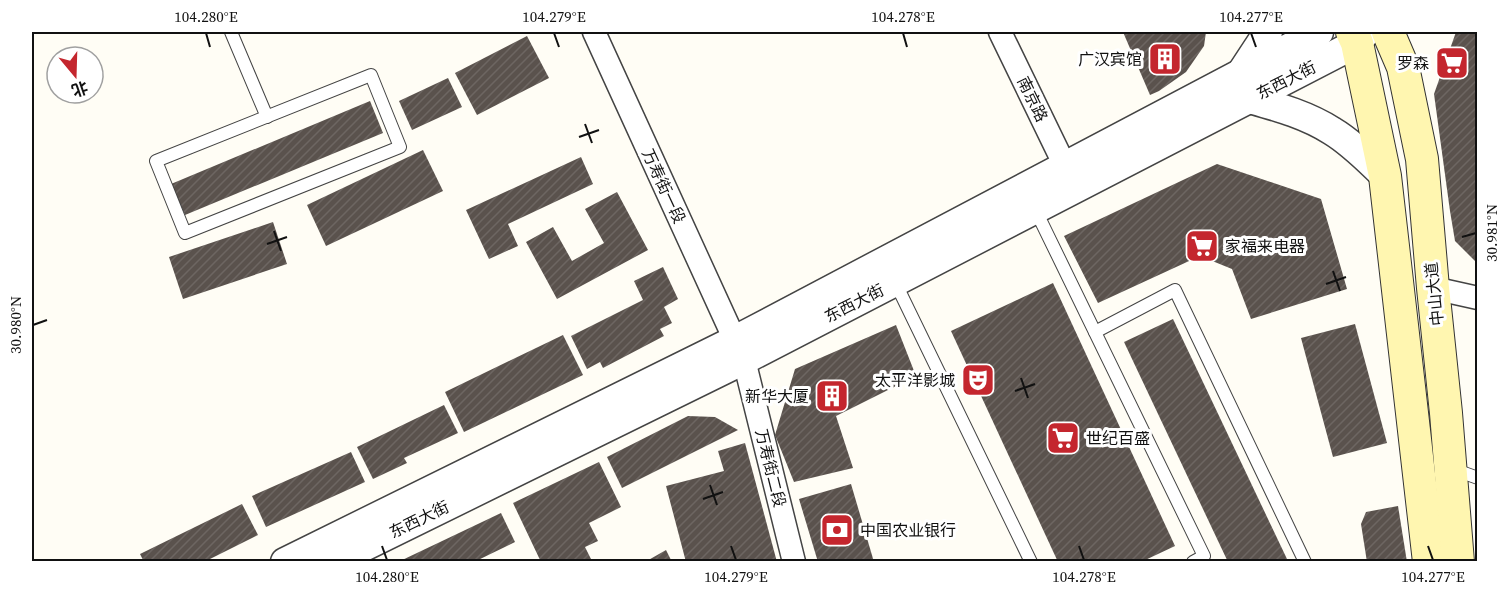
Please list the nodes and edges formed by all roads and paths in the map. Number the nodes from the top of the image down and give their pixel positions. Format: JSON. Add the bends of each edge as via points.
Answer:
{"nodes":[{"id":1,"x":231,"y":32,"type":"edge"},
{"id":2,"x":594,"y":32,"type":"edge"},
{"id":3,"x":1000,"y":32,"type":"edge"},
{"id":4,"x":1268,"y":32,"type":"edge"},
{"id":5,"x":1319,"y":32,"type":"edge"},
{"id":6,"x":1388,"y":32,"type":"edge"},
{"id":7,"x":1359,"y":35,"type":"edge"},
{"id":8,"x":1246,"y":85,"type":"junction"},
{"id":9,"x":267,"y":117,"type":"junction"},
{"id":10,"x":1065,"y":166,"type":"junction"},
{"id":11,"x":1385,"y":176,"type":"junction"},
{"id":12,"x":1035,"y":209,"type":"junction"},
{"id":13,"x":897,"y":286,"type":"dead end"},
{"id":14,"x":1433,"y":288,"type":"junction"},
{"id":15,"x":1478,"y":298,"type":"edge"},
{"id":16,"x":1095,"y":332,"type":"junction"},
{"id":17,"x":739,"y":350,"type":"junction"},
{"id":18,"x":1464,"y":473,"type":"edge"},
{"id":19,"x":285,"y":561,"type":"edge"},
{"id":20,"x":333,"y":561,"type":"edge"},
{"id":21,"x":794,"y":561,"type":"edge"},
{"id":22,"x":1031,"y":561,"type":"edge"},
{"id":23,"x":1193,"y":561,"type":"edge"},
{"id":24,"x":1305,"y":561,"type":"edge"},
{"id":25,"x":1429,"y":561,"type":"edge"},
{"id":26,"x":1458,"y":561,"type":"edge"}],
"edges":[{"from":1,"to":9,"type":"lane"},
{"from":2,"to":17,"type":"street","name":"万寿街一段"},
{"from":3,"to":10,"type":"street","name":"南京路"},
{"from":4,"to":8,"type":"street"},
{"from":5,"to":8,"type":"street","name":"东西大街"},
{"from":6,"to":14,"type":"main road","name":"中山大道","via":[[1403,67],[1422,159]]},
{"from":7,"to":8,"type":"street","name":"东西大街"},
{"from":7,"to":11,"type":"main road"},
{"from":8,"to":10,"type":"street","name":"东西大街"},
{"from":8,"to":11,"type":"street","via":[[1333,131]]},
{"from":8,"to":12,"type":"street","name":"东西大街"},
{"from":9,"to":9,"type":"lane","via":[[371,75],[400,147],[185,233],[156,161]]},
{"from":10,"to":17,"type":"street","name":"东西大街"},
{"from":11,"to":25,"type":"main road"},
{"from":12,"to":16,"type":"lane"},
{"from":12,"to":17,"type":"street","name":"东西大街"},
{"from":13,"to":22,"type":"lane"},
{"from":14,"to":15,"type":"street"},
{"from":14,"to":18,"type":"main road","name":"中山大道"},
{"from":16,"to":23,"type":"lane","via":[[1204,556]]},
{"from":16,"to":24,"type":"lane","via":[[1175,290]]},
{"from":17,"to":19,"type":"street","name":"东西大街"},
{"from":17,"to":20,"type":"street","name":"东西大街"},
{"from":17,"to":21,"type":"street","name":"万寿街二段"},
{"from":18,"to":26,"type":"main road","name":"中山大道"}]}
